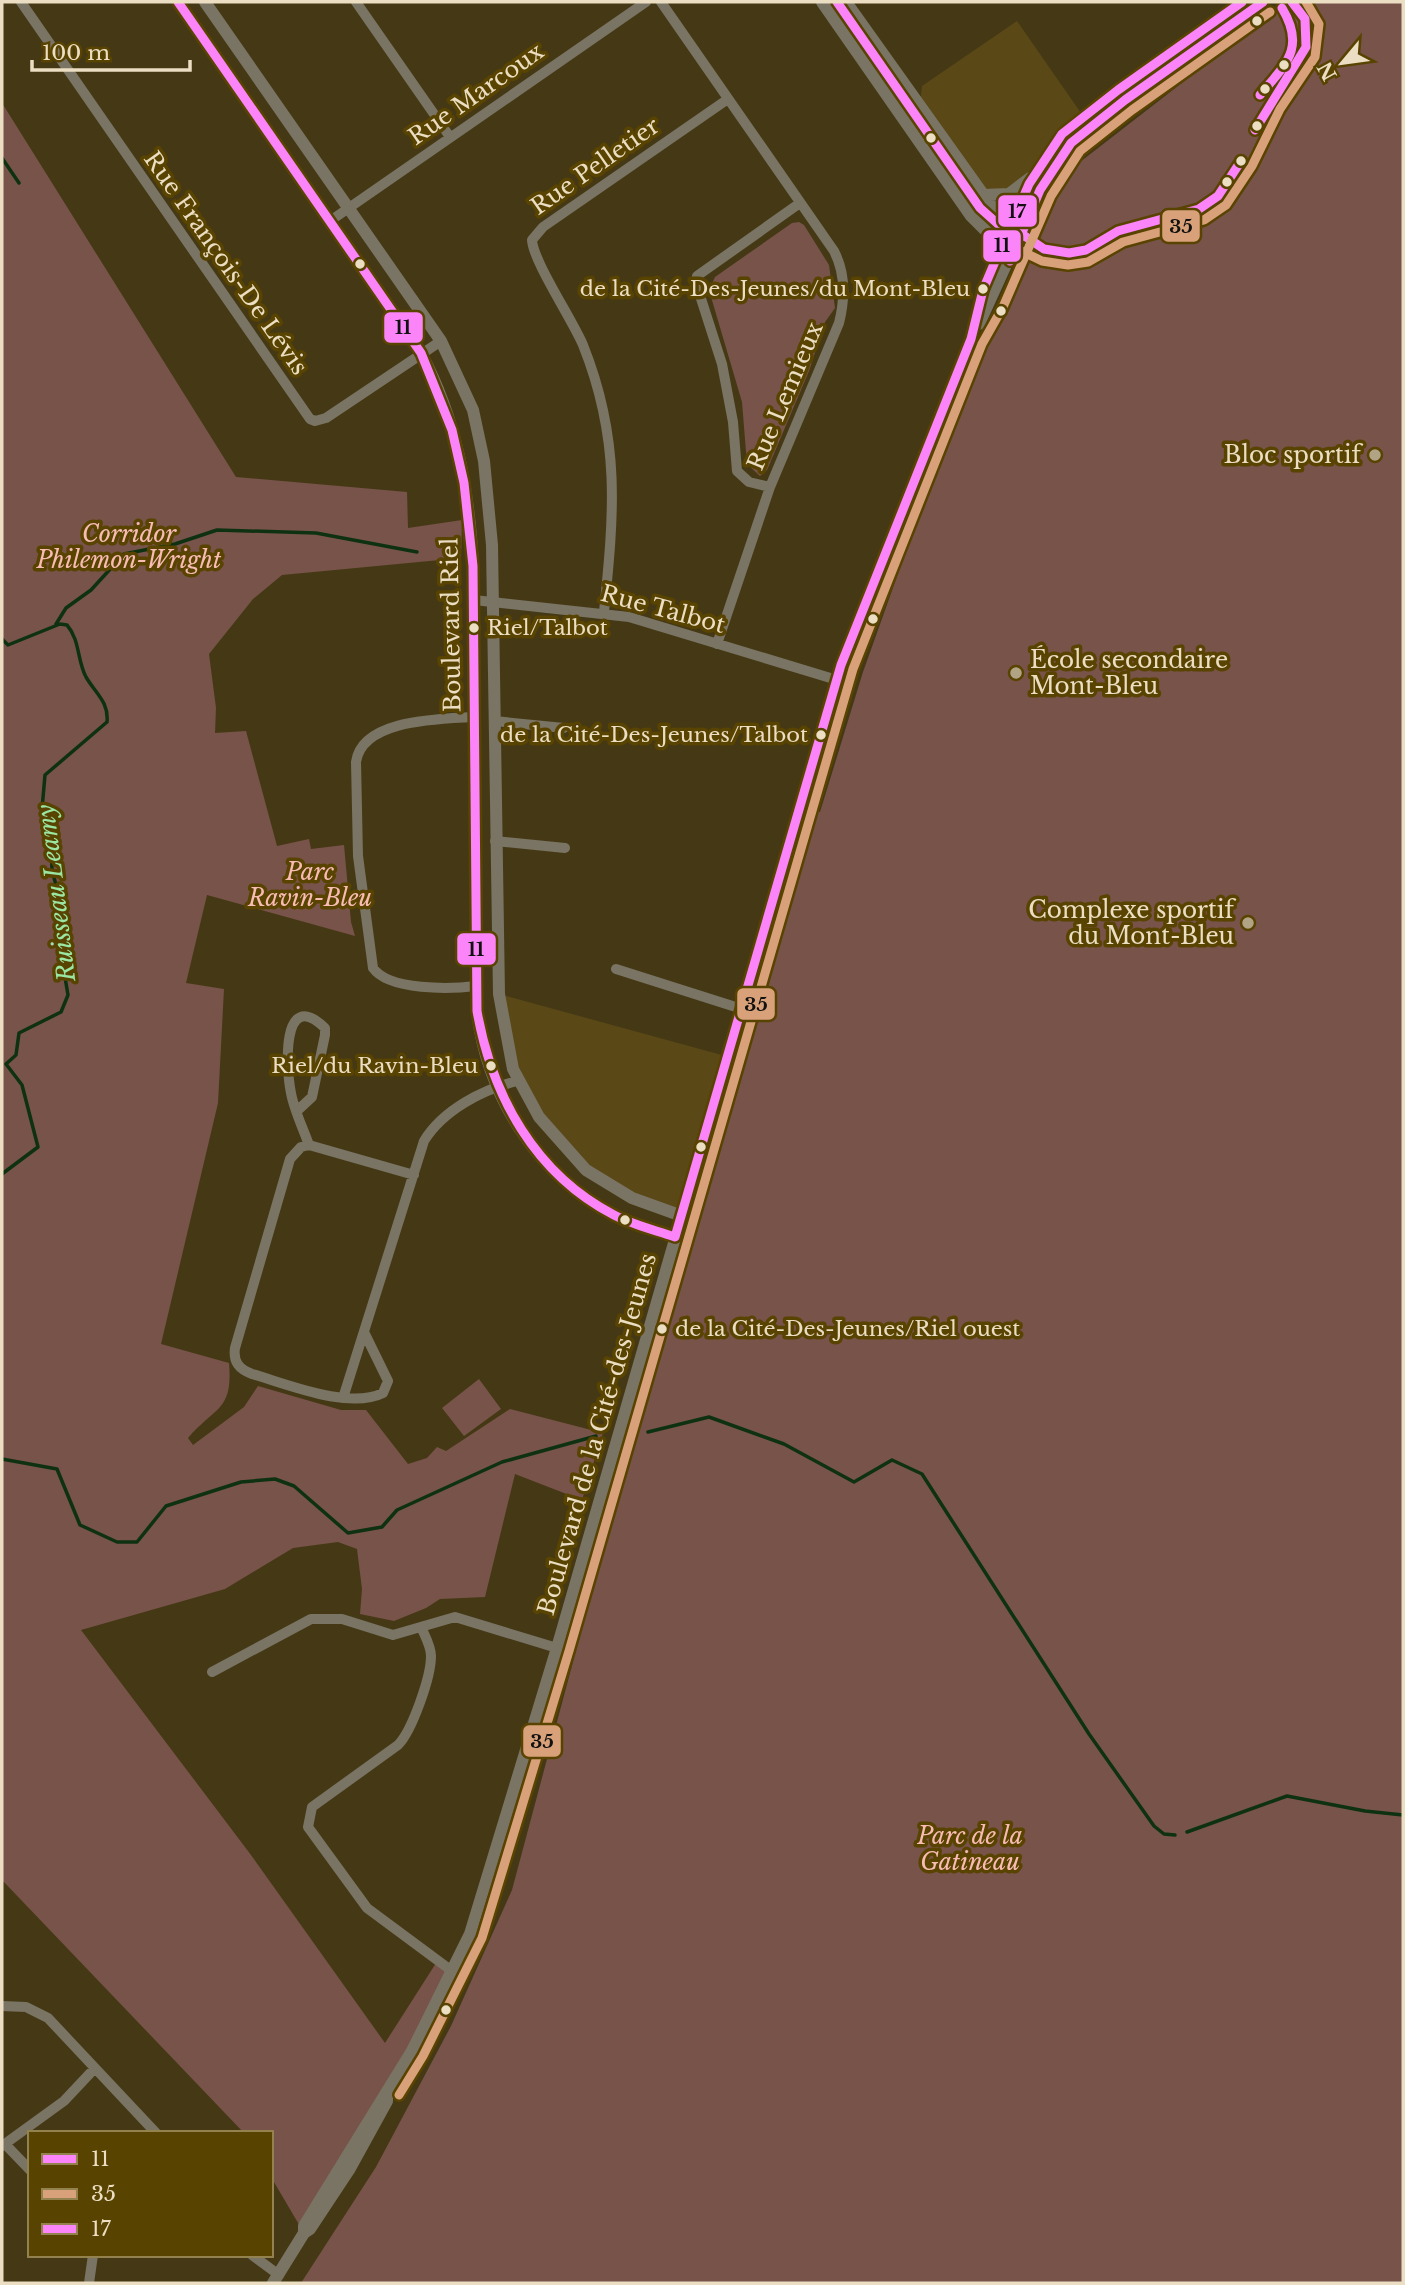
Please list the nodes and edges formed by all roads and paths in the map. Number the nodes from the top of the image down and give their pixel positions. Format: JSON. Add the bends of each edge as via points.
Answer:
{"nodes":[{"id":1,"x":37,"y":2,"type":"edge"},
{"id":2,"x":178,"y":2,"type":"edge"},
{"id":3,"x":205,"y":2,"type":"edge"},
{"id":4,"x":356,"y":2,"type":"edge"},
{"id":5,"x":646,"y":2,"type":"edge"},
{"id":6,"x":661,"y":2,"type":"edge"},
{"id":7,"x":822,"y":2,"type":"edge"},
{"id":8,"x":846,"y":2,"type":"edge"},
{"id":9,"x":1263,"y":2,"type":"edge"},
{"id":10,"x":23,"y":5,"type":"edge"},
{"id":11,"x":728,"y":99,"type":"junction"},
{"id":12,"x":450,"y":137,"type":"junction"},
{"id":13,"x":1071,"y":143,"type":"junction"},
{"id":14,"x":1036,"y":173,"type":"junction"},
{"id":15,"x":984,"y":195,"type":"junction"},
{"id":16,"x":800,"y":203,"type":"junction"},
{"id":17,"x":349,"y":207,"type":"junction"},
{"id":18,"x":330,"y":221,"type":"junction"},
{"id":19,"x":1010,"y":226,"type":"junction"},
{"id":20,"x":1021,"y":237,"type":"junction"},
{"id":21,"x":1002,"y":244,"type":"junction"},
{"id":22,"x":1014,"y":251,"type":"junction"},
{"id":23,"x":971,"y":339,"type":"junction"},
{"id":24,"x":441,"y":341,"type":"junction"},
{"id":25,"x":421,"y":353,"type":"junction"},
{"id":26,"x":770,"y":487,"type":"junction"},
{"id":27,"x":474,"y":600,"type":"junction"},
{"id":28,"x":494,"y":601,"type":"junction"},
{"id":29,"x":604,"y":612,"type":"junction"},
{"id":30,"x":716,"y":644,"type":"junction"},
{"id":31,"x":837,"y":680,"type":"junction"},
{"id":32,"x":473,"y":717,"type":"junction"},
{"id":33,"x":494,"y":721,"type":"junction"},
{"id":34,"x":564,"y":728,"type":"dead end"},
{"id":35,"x":495,"y":841,"type":"junction"},
{"id":36,"x":565,"y":848,"type":"dead end"},
{"id":37,"x":616,"y":969,"type":"dead end"},
{"id":38,"x":476,"y":986,"type":"junction"},
{"id":39,"x":742,"y":1009,"type":"junction"},
{"id":40,"x":518,"y":1081,"type":"junction"},
{"id":41,"x":496,"y":1086,"type":"junction"},
{"id":42,"x":298,"y":1110,"type":"junction"},
{"id":43,"x":309,"y":1145,"type":"junction"},
{"id":44,"x":414,"y":1175,"type":"junction"},
{"id":45,"x":682,"y":1216,"type":"junction"},
{"id":46,"x":675,"y":1237,"type":"junction"},
{"id":47,"x":364,"y":1332,"type":"junction"},
{"id":48,"x":343,"y":1398,"type":"junction"},
{"id":49,"x":422,"y":1629,"type":"junction"},
{"id":50,"x":557,"y":1648,"type":"junction"},
{"id":51,"x":212,"y":1672,"type":"dead end"},
{"id":52,"x":453,"y":1971,"type":"junction"},
{"id":53,"x":2,"y":2006,"type":"edge"},
{"id":54,"x":95,"y":2068,"type":"junction"},
{"id":55,"x":154,"y":2131,"type":"edge"},
{"id":56,"x":3,"y":2145,"type":"edge"},
{"id":57,"x":28,"y":2168,"type":"edge"},
{"id":58,"x":93,"y":2257,"type":"edge"},
{"id":59,"x":254,"y":2257,"type":"edge"},
{"id":60,"x":276,"y":2279,"type":"edge"},
{"id":61,"x":89,"y":2283,"type":"edge"}],
"edges":[{"from":1,"to":10,"type":"street"},
{"from":2,"to":18,"type":"street","name":"Boulevard Riel"},
{"from":3,"to":17,"type":"street","name":"Boulevard Riel"},
{"from":4,"to":12,"type":"street"},
{"from":5,"to":12,"type":"street","name":"Rue Marcoux"},
{"from":6,"to":11,"type":"street","name":"Rue Lemieux"},
{"from":7,"to":21,"type":"street","via":[[971,216]]},
{"from":8,"to":15,"type":"street"},
{"from":9,"to":13,"type":"street","name":"Boulevard de la Cité-des-Jeunes"},
{"from":10,"to":25,"type":"street","name":"Rue François-De Lévis","via":[[310,419],[326,418]]},
{"from":11,"to":16,"type":"street","name":"Rue Lemieux"},
{"from":11,"to":29,"type":"street","name":"Rue Pelletier","via":[[542,227],[532,240],[536,258],[582,343],[606,421],[614,496]]},
{"from":12,"to":17,"type":"street","name":"Rue Marcoux"},
{"from":13,"to":14,"type":"street","name":"Boulevard de la Cité-des-Jeunes"},
{"from":13,"to":20,"type":"street","name":"Boulevard de la Cité-des-Jeunes","via":[[1040,190]]},
{"from":14,"to":15,"type":"street","via":[[1009,194]]},
{"from":14,"to":19,"type":"street","name":"Boulevard de la Cité-des-Jeunes"},
{"from":15,"to":19,"type":"street"},
{"from":16,"to":26,"type":"street","name":"Rue Lemieux","via":[[837,258],[844,303]]},
{"from":16,"to":26,"type":"street","via":[[697,276],[696,283],[722,364],[737,471],[749,482]]},
{"from":17,"to":18,"type":"street","name":"Rue Marcoux"},
{"from":17,"to":24,"type":"street","name":"Boulevard Riel"},
{"from":18,"to":25,"type":"street","name":"Boulevard Riel"},
{"from":19,"to":20,"type":"street"},
{"from":19,"to":21,"type":"street","name":"Boulevard de la Cité-des-Jeunes"},
{"from":20,"to":22,"type":"street","name":"Boulevard de la Cité-des-Jeunes"},
{"from":21,"to":22,"type":"street"},
{"from":21,"to":23,"type":"street","name":"Boulevard de la Cité-des-Jeunes","via":[[983,290]]},
{"from":22,"to":23,"type":"street","name":"Boulevard de la Cité-des-Jeunes"},
{"from":23,"to":31,"type":"street","name":"Boulevard de la Cité-des-Jeunes"},
{"from":24,"to":25,"type":"street","name":"Rue François-De Lévis"},
{"from":24,"to":28,"type":"street","name":"Boulevard Riel","via":[[464,386],[480,438]]},
{"from":25,"to":27,"type":"street","name":"Boulevard Riel","via":[[445,403],[458,449],[469,511]]},
{"from":26,"to":30,"type":"street","name":"Rue Lemieux"},
{"from":27,"to":28,"type":"street","name":"Rue Talbot"},
{"from":27,"to":32,"type":"street","name":"Boulevard Riel"},
{"from":28,"to":29,"type":"street","name":"Rue Talbot"},
{"from":28,"to":33,"type":"street","name":"Boulevard Riel"},
{"from":29,"to":30,"type":"street","name":"Rue Talbot"},
{"from":30,"to":31,"type":"street","name":"Rue Talbot"},
{"from":31,"to":39,"type":"street","name":"Boulevard de la Cité-des-Jeunes"},
{"from":32,"to":38,"type":"street","name":"Boulevard Riel"},
{"from":32,"to":38,"type":"street","via":[[406,723],[369,740],[356,762],[358,856],[373,968],[383,977],[422,987]]},
{"from":33,"to":34,"type":"street"},
{"from":33,"to":35,"type":"street","name":"Boulevard Riel"},
{"from":35,"to":36,"type":"street"},
{"from":35,"to":40,"type":"street","name":"Boulevard Riel","via":[[500,1009]]},
{"from":37,"to":39,"type":"street"},
{"from":38,"to":41,"type":"street","name":"Boulevard Riel","via":[[481,1038]]},
{"from":39,"to":45,"type":"street","name":"Boulevard de la Cité-des-Jeunes"},
{"from":40,"to":41,"type":"street"},
{"from":40,"to":45,"type":"street","name":"Boulevard Riel","via":[[549,1131],[586,1170],[632,1198]]},
{"from":41,"to":44,"type":"street","via":[[431,1129]]},
{"from":41,"to":46,"type":"street","name":"Boulevard Riel","via":[[532,1145],[568,1183],[624,1220]]},
{"from":42,"to":42,"type":"street","via":[[290,1091],[288,1035],[290,1025],[299,1017],[309,1017],[325,1028],[325,1035],[312,1097]]},
{"from":42,"to":43,"type":"street"},
{"from":43,"to":44,"type":"street"},
{"from":43,"to":48,"type":"street","via":[[300,1147],[290,1159],[234,1354],[243,1371]]},
{"from":44,"to":47,"type":"street"},
{"from":45,"to":46,"type":"street","name":"Boulevard de la Cité-des-Jeunes"},
{"from":46,"to":50,"type":"street","name":"Boulevard de la Cité-des-Jeunes"},
{"from":47,"to":48,"type":"street"},
{"from":47,"to":48,"type":"street","via":[[386,1372],[387,1388],[376,1396]]},
{"from":49,"to":50,"type":"street","via":[[455,1617]]},
{"from":49,"to":51,"type":"street","via":[[393,1635],[342,1619],[311,1619]]},
{"from":49,"to":52,"type":"street","via":[[430,1664],[408,1733],[398,1745],[317,1802],[307,1819],[311,1834],[360,1900]]},
{"from":50,"to":52,"type":"street","name":"Boulevard de la Cité-des-Jeunes","via":[[492,1868]]},
{"from":52,"to":60,"type":"street","name":"Boulevard de la Cité-des-Jeunes","via":[[428,2023],[340,2164]]},
{"from":53,"to":54,"type":"street","via":[[26,2007],[48,2018]]},
{"from":54,"to":55,"type":"street"},
{"from":54,"to":56,"type":"street","via":[[64,2101]]},
{"from":56,"to":57,"type":"street"},
{"from":58,"to":61,"type":"street"},
{"from":59,"to":60,"type":"street"}]}
